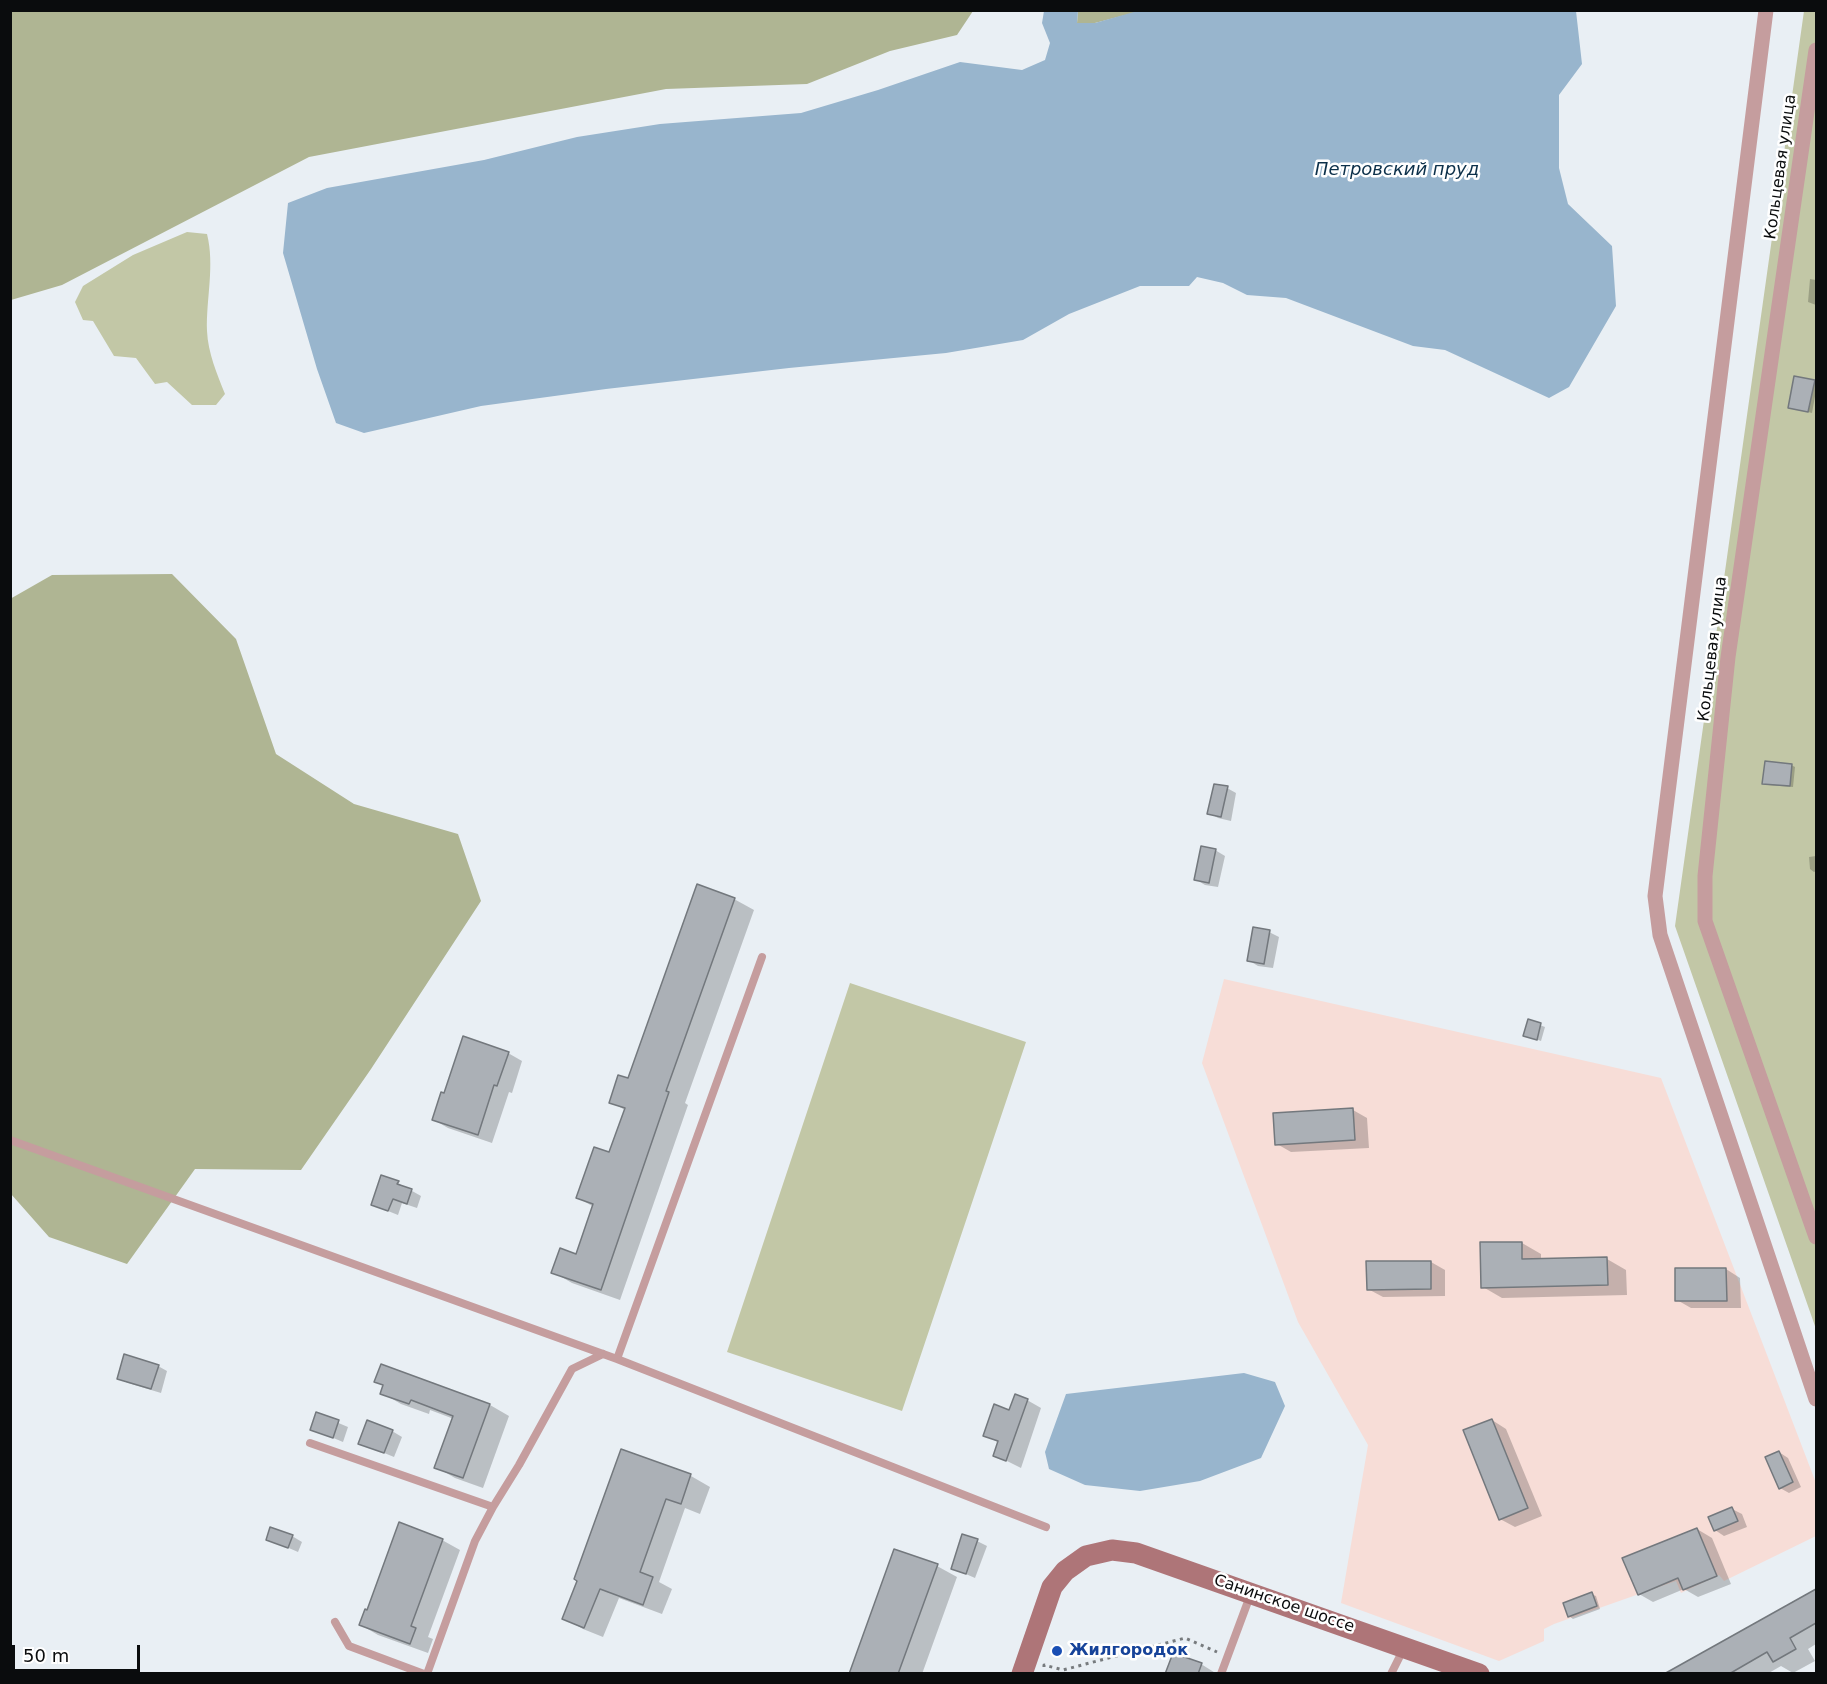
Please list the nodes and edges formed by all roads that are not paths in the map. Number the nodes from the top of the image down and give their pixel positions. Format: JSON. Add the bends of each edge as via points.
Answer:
{"nodes":[{"id":1,"x":1766,"y":10,"type":"edge"},
{"id":2,"x":1816,"y":50,"type":"edge"},
{"id":3,"x":762,"y":957,"type":"dead end"},
{"id":4,"x":10,"y":1140,"type":"edge"},
{"id":5,"x":1816,"y":1237,"type":"edge"},
{"id":6,"x":603,"y":1354,"type":"junction"},
{"id":7,"x":617,"y":1359,"type":"junction"},
{"id":8,"x":1816,"y":1398,"type":"edge"},
{"id":9,"x":310,"y":1443,"type":"dead end"},
{"id":10,"x":493,"y":1507,"type":"junction"},
{"id":11,"x":1046,"y":1527,"type":"dead end"},
{"id":12,"x":1251,"y":1593,"type":"junction"},
{"id":13,"x":335,"y":1622,"type":"dead end"},
{"id":14,"x":1405,"y":1647,"type":"junction"},
{"id":15,"x":426,"y":1674,"type":"edge"},
{"id":16,"x":1022,"y":1674,"type":"edge"},
{"id":17,"x":1221,"y":1674,"type":"edge"},
{"id":18,"x":1391,"y":1674,"type":"edge"},
{"id":19,"x":1479,"y":1674,"type":"edge"}],
"edges":[{"from":1,"to":8,"type":"street","via":[[1655,896],[1660,935]]},
{"from":2,"to":5,"type":"street","name":"Кольцевая улица","via":[[1728,657],[1705,876],[1705,921]]},
{"from":3,"to":7,"type":"lane"},
{"from":4,"to":6,"type":"lane"},
{"from":6,"to":7,"type":"lane"},
{"from":6,"to":10,"type":"lane","via":[[572,1369]]},
{"from":7,"to":11,"type":"lane"},
{"from":9,"to":10,"type":"lane"},
{"from":10,"to":15,"type":"lane","via":[[476,1541]]},
{"from":12,"to":14,"type":"street","name":"Санинское шоссе"},
{"from":12,"to":16,"type":"street","name":"Санинское шоссе","via":[[1136,1553],[1112,1550],[1086,1556],[1065,1571],[1052,1587]]},
{"from":12,"to":17,"type":"lane"},
{"from":13,"to":15,"type":"lane","via":[[349,1646]]},
{"from":14,"to":18,"type":"lane"},
{"from":14,"to":19,"type":"street","name":"Санинское шоссе"}]}
